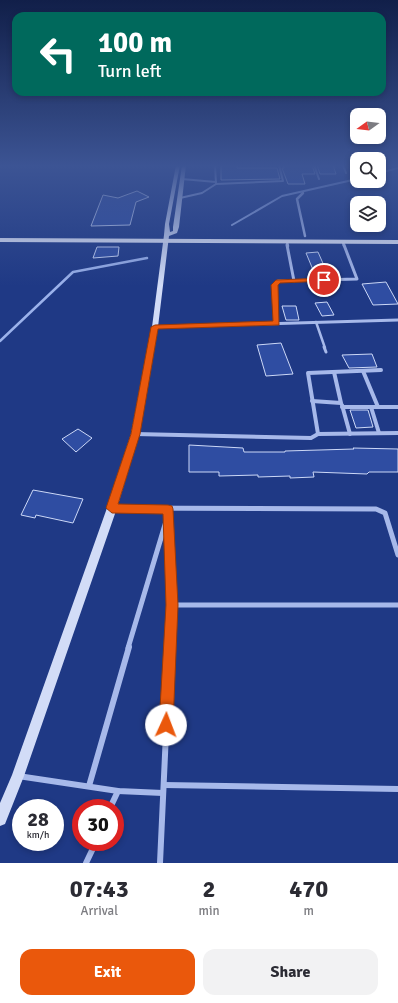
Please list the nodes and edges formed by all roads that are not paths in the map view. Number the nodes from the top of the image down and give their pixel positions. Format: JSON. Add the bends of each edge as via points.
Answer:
{"nodes":[{"id":1,"x":170,"y":205,"type":"edge"},
{"id":2,"x":179,"y":205,"type":"edge"},
{"id":3,"x":298,"y":205,"type":"edge"},
{"id":4,"x":0,"y":235,"type":"edge"},
{"id":5,"x":305,"y":236,"type":"junction"},
{"id":6,"x":398,"y":236,"type":"edge"},
{"id":7,"x":167,"y":238,"type":"junction"},
{"id":8,"x":0,"y":240,"type":"edge"},
{"id":9,"x":287,"y":242,"type":"junction"},
{"id":10,"x":343,"y":242,"type":"junction"},
{"id":11,"x":398,"y":242,"type":"edge"},
{"id":12,"x":294,"y":281,"type":"junction"},
{"id":13,"x":398,"y":320,"type":"edge"},
{"id":14,"x":316,"y":322,"type":"junction"},
{"id":15,"x":276,"y":323,"type":"junction"},
{"id":16,"x":155,"y":327,"type":"junction"},
{"id":17,"x":326,"y":352,"type":"dead end"},
{"id":18,"x":381,"y":370,"type":"dead end"},
{"id":19,"x":363,"y":371,"type":"junction"},
{"id":20,"x":334,"y":372,"type":"junction"},
{"id":21,"x":312,"y":401,"type":"junction"},
{"id":22,"x":342,"y":405,"type":"junction"},
{"id":23,"x":371,"y":407,"type":"junction"},
{"id":24,"x":378,"y":407,"type":"junction"},
{"id":25,"x":398,"y":407,"type":"edge"},
{"id":26,"x":380,"y":433,"type":"junction"},
{"id":27,"x":398,"y":433,"type":"edge"},
{"id":28,"x":135,"y":434,"type":"junction"},
{"id":29,"x":318,"y":434,"type":"junction"},
{"id":30,"x":350,"y":434,"type":"junction"},
{"id":31,"x":112,"y":508,"type":"junction"},
{"id":32,"x":168,"y":509,"type":"junction"},
{"id":33,"x":168,"y":516,"type":"junction"},
{"id":34,"x":398,"y":555,"type":"edge"},
{"id":35,"x":172,"y":605,"type":"junction"},
{"id":36,"x":398,"y":605,"type":"edge"},
{"id":37,"x":18,"y":776,"type":"junction"},
{"id":38,"x":164,"y":785,"type":"junction"},
{"id":39,"x":89,"y":786,"type":"junction"},
{"id":40,"x":398,"y":788,"type":"edge"},
{"id":41,"x":118,"y":791,"type":"junction"},
{"id":42,"x":164,"y":793,"type":"junction"},
{"id":43,"x":114,"y":799,"type":"edge"},
{"id":44,"x":0,"y":819,"type":"edge"},
{"id":45,"x":92,"y":851,"type":"edge"},
{"id":46,"x":86,"y":863,"type":"edge"},
{"id":47,"x":160,"y":863,"type":"edge"}],
"edges":[{"from":1,"to":7,"type":"main road"},
{"from":2,"to":7,"type":"main road","via":[[175,232]]},
{"from":3,"to":5,"type":"street"},
{"from":4,"to":7,"type":"main road"},
{"from":5,"to":6,"type":"main road"},
{"from":5,"to":7,"type":"main road"},
{"from":7,"to":8,"type":"main road"},
{"from":7,"to":9,"type":"main road"},
{"from":7,"to":16,"type":"main road"},
{"from":9,"to":10,"type":"main road"},
{"from":9,"to":12,"type":"street"},
{"from":10,"to":11,"type":"main road"},
{"from":10,"to":12,"type":"street","via":[[357,279]]},
{"from":12,"to":15,"type":"street","via":[[278,281],[274,285]]},
{"from":13,"to":14,"type":"street"},
{"from":14,"to":15,"type":"street"},
{"from":14,"to":17,"type":"lane"},
{"from":15,"to":16,"type":"street"},
{"from":16,"to":28,"type":"main road"},
{"from":18,"to":19,"type":"street"},
{"from":19,"to":20,"type":"street"},
{"from":19,"to":24,"type":"street"},
{"from":20,"to":21,"type":"street","via":[[308,373]]},
{"from":20,"to":22,"type":"street"},
{"from":21,"to":22,"type":"street"},
{"from":21,"to":29,"type":"street"},
{"from":22,"to":23,"type":"street"},
{"from":22,"to":30,"type":"street"},
{"from":23,"to":24,"type":"street"},
{"from":23,"to":26,"type":"street"},
{"from":24,"to":25,"type":"street"},
{"from":26,"to":27,"type":"street"},
{"from":26,"to":30,"type":"street"},
{"from":28,"to":29,"type":"street","via":[[311,438]]},
{"from":28,"to":31,"type":"main road"},
{"from":29,"to":30,"type":"street"},
{"from":31,"to":32,"type":"street"},
{"from":31,"to":37,"type":"main road"},
{"from":32,"to":33,"type":"street"},
{"from":32,"to":34,"type":"street","via":[[376,509],[385,513]]},
{"from":33,"to":35,"type":"street"},
{"from":33,"to":39,"type":"street"},
{"from":35,"to":36,"type":"street"},
{"from":35,"to":38,"type":"street"},
{"from":37,"to":39,"type":"street"},
{"from":37,"to":44,"type":"main road"},
{"from":38,"to":40,"type":"street"},
{"from":38,"to":42,"type":"street"},
{"from":39,"to":41,"type":"street"},
{"from":41,"to":42,"type":"street"},
{"from":41,"to":43,"type":"street"},
{"from":42,"to":47,"type":"street"},
{"from":45,"to":46,"type":"street"}]}
